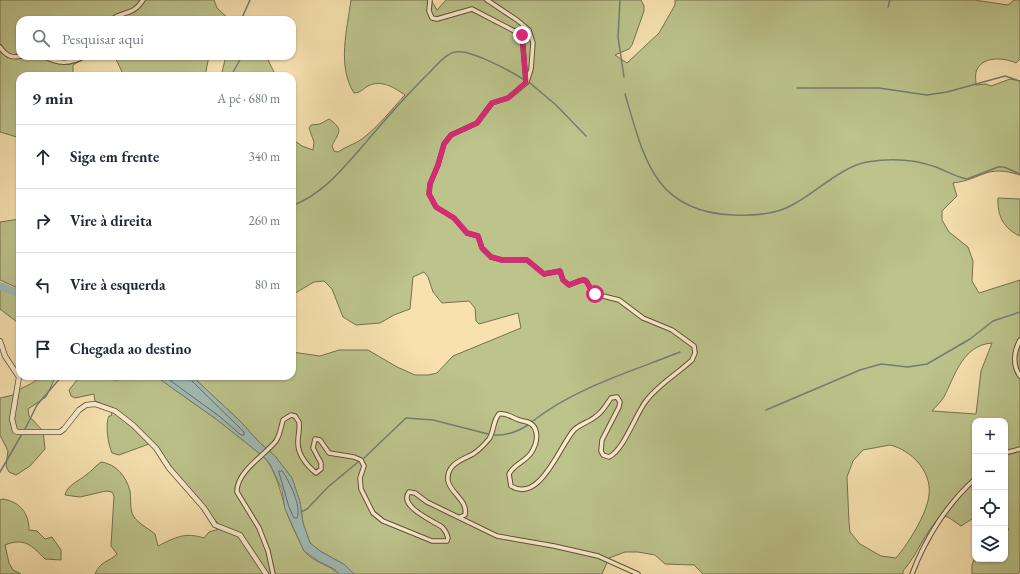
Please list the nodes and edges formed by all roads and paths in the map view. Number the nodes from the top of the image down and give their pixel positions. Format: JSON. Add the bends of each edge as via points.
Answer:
{"nodes":[{"id":1,"x":143,"y":0,"type":"edge"},
{"id":2,"x":430,"y":0,"type":"edge"},
{"id":3,"x":487,"y":0,"type":"edge"},
{"id":4,"x":115,"y":16,"type":"edge"},
{"id":5,"x":0,"y":47,"type":"edge"},
{"id":6,"x":16,"y":57,"type":"edge"},
{"id":7,"x":50,"y":60,"type":"edge"},
{"id":8,"x":78,"y":60,"type":"edge"},
{"id":9,"x":526,"y":82,"type":"junction"},
{"id":10,"x":1020,"y":340,"type":"edge"},
{"id":11,"x":0,"y":341,"type":"edge"},
{"id":12,"x":16,"y":371,"type":"edge"},
{"id":13,"x":1020,"y":376,"type":"edge"},
{"id":14,"x":19,"y":380,"type":"edge"},
{"id":15,"x":1020,"y":450,"type":"edge"},
{"id":16,"x":1008,"y":452,"type":"edge"},
{"id":17,"x":972,"y":482,"type":"edge"},
{"id":18,"x":460,"y":517,"type":"junction"},
{"id":19,"x":266,"y":574,"type":"edge"},
{"id":20,"x":273,"y":574,"type":"edge"},
{"id":21,"x":638,"y":574,"type":"edge"},
{"id":22,"x":912,"y":574,"type":"edge"}],
"edges":[{"from":1,"to":4,"type":"street","via":[[133,11]]},
{"from":2,"to":9,"type":"street","via":[[429,11],[432,18],[472,10],[522,35]]},
{"from":3,"to":9,"type":"street","via":[[529,30],[533,43],[529,77]]},
{"from":5,"to":6,"type":"street","via":[[6,56]]},
{"from":7,"to":8,"type":"street","via":[[64,63]]},
{"from":9,"to":18,"type":"street","via":[[508,98],[492,103],[477,123],[448,138],[430,184],[429,194],[432,203],[454,218],[467,233],[478,236],[482,248],[491,257],[502,260],[527,260],[544,274],[560,271],[563,280],[569,285],[577,280],[584,280],[589,283],[595,294],[619,300],[643,318],[672,330],[694,346],[695,353],[692,360],[646,401],[622,443],[612,455],[603,455],[601,445],[619,407],[620,399],[614,397],[596,416],[574,430],[549,470],[525,490],[511,486],[509,474],[515,465],[531,453],[537,432],[534,424],[500,414],[488,440],[450,469],[449,482],[465,504],[465,515]]},
{"from":10,"to":13,"type":"street","via":[[1015,363]]},
{"from":11,"to":12,"type":"street","via":[[5,356]]},
{"from":14,"to":19,"type":"street","via":[[12,419],[16,432],[60,432],[78,410],[91,404],[115,411],[156,448],[215,524],[240,535]]},
{"from":15,"to":16,"type":"street"},
{"from":17,"to":22,"type":"street","via":[[934,529]]},
{"from":18,"to":20,"type":"street","via":[[409,492],[407,499],[410,505],[443,528],[448,538],[447,542],[432,541],[383,521],[369,508],[361,489],[360,478],[364,466],[361,460],[329,454],[320,440],[315,439],[313,448],[321,463],[320,471],[316,473],[308,466],[298,447],[300,425],[295,416],[288,416],[283,420],[279,436],[241,478],[237,487],[237,492],[259,528]]},
{"from":18,"to":21,"type":"street","via":[[497,536],[598,556]]}]}
